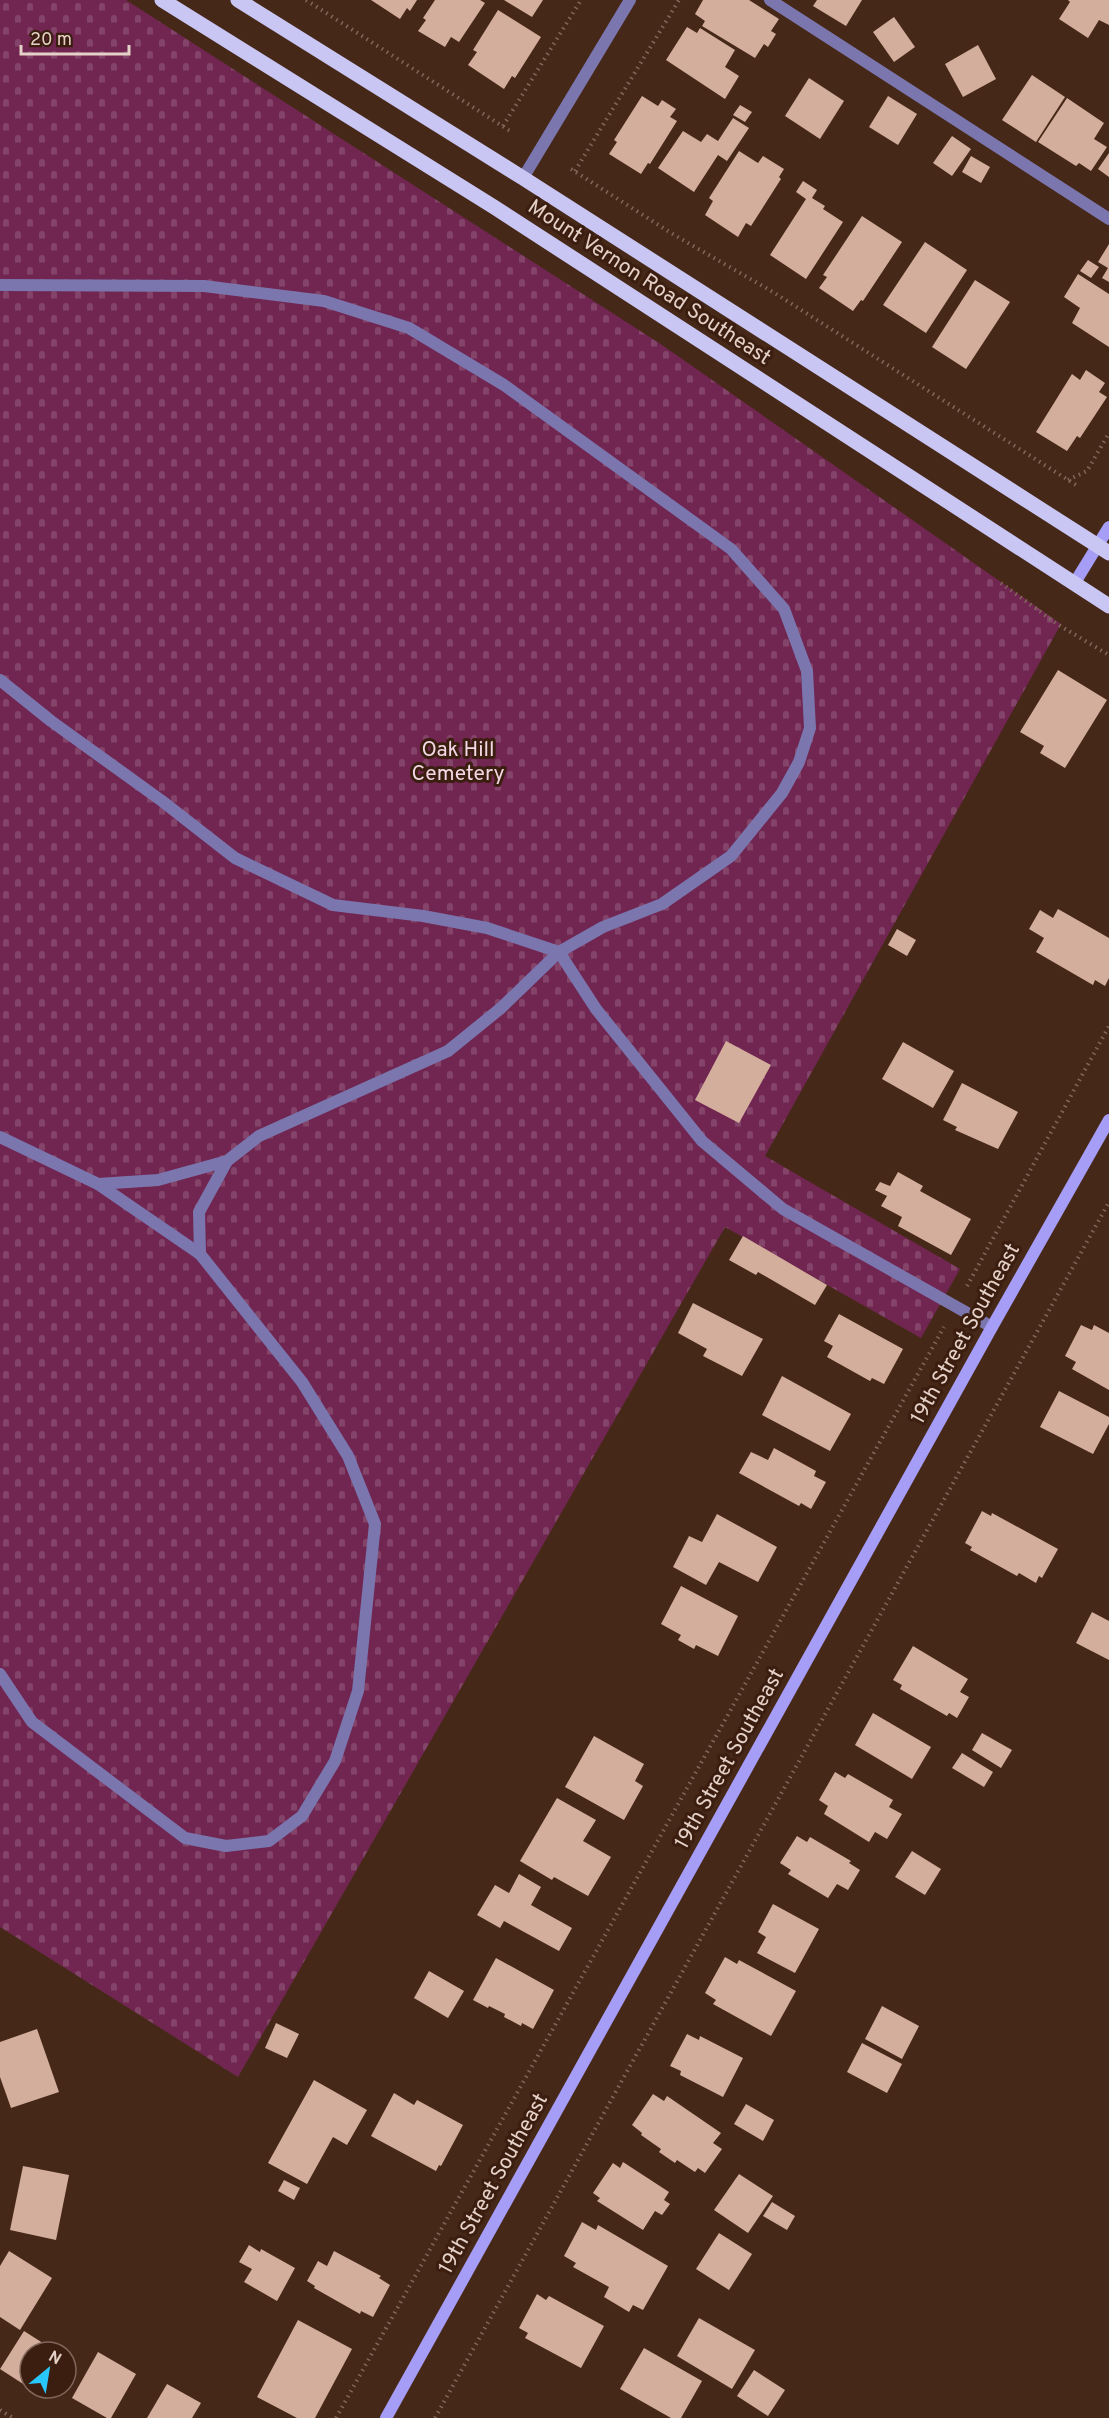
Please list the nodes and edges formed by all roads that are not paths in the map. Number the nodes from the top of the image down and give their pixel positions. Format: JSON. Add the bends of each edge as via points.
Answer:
{"nodes":[{"id":1,"x":162,"y":0,"type":"edge"},
{"id":2,"x":238,"y":0,"type":"edge"},
{"id":3,"x":630,"y":0,"type":"edge"},
{"id":4,"x":770,"y":0,"type":"edge"},
{"id":5,"x":523,"y":178,"type":"junction"},
{"id":6,"x":1109,"y":219,"type":"edge"},
{"id":7,"x":0,"y":285,"type":"edge"},
{"id":8,"x":1109,"y":527,"type":"edge"},
{"id":9,"x":1103,"y":549,"type":"edge"},
{"id":10,"x":1074,"y":584,"type":"junction"},
{"id":11,"x":1109,"y":606,"type":"edge"},
{"id":12,"x":0,"y":680,"type":"edge"},
{"id":13,"x":559,"y":952,"type":"junction"},
{"id":14,"x":1109,"y":1120,"type":"edge"},
{"id":15,"x":0,"y":1137,"type":"edge"},
{"id":16,"x":227,"y":1161,"type":"junction"},
{"id":17,"x":98,"y":1184,"type":"junction"},
{"id":18,"x":200,"y":1254,"type":"junction"},
{"id":19,"x":992,"y":1327,"type":"junction"},
{"id":20,"x":0,"y":1674,"type":"edge"},
{"id":21,"x":386,"y":2418,"type":"edge"}],
"edges":[{"from":1,"to":10,"type":"main road","name":"Mount Vernon Road Southeast","via":[[494,207]]},
{"from":2,"to":5,"type":"main road","name":"Mount Vernon Road Southeast"},
{"from":3,"to":5,"type":"street"},
{"from":4,"to":6,"type":"street"},
{"from":5,"to":9,"type":"main road","name":"Mount Vernon Road Southeast"},
{"from":7,"to":13,"type":"street","via":[[204,286],[324,302],[409,328],[504,385],[730,549],[784,609],[807,671],[810,728],[799,762],[782,793],[731,856],[662,904],[603,927]]},
{"from":8,"to":9,"type":"main road"},
{"from":9,"to":10,"type":"main road"},
{"from":10,"to":11,"type":"main road","name":"Mount Vernon Road Southeast"},
{"from":12,"to":13,"type":"street","via":[[235,858],[333,905],[487,928]]},
{"from":13,"to":16,"type":"street","via":[[501,1008],[448,1051],[260,1136]]},
{"from":13,"to":19,"type":"street","via":[[596,1009],[702,1141],[783,1209]]},
{"from":14,"to":19,"type":"main road","name":"19th Street Southeast"},
{"from":15,"to":17,"type":"street"},
{"from":16,"to":17,"type":"street","via":[[158,1180]]},
{"from":16,"to":18,"type":"street","via":[[199,1212]]},
{"from":17,"to":18,"type":"street"},
{"from":18,"to":20,"type":"street","via":[[302,1382],[348,1456],[375,1524],[358,1691],[335,1761],[302,1816],[268,1841],[226,1846],[185,1838],[32,1722]]},
{"from":19,"to":21,"type":"main road","name":"19th Street Southeast"}]}
